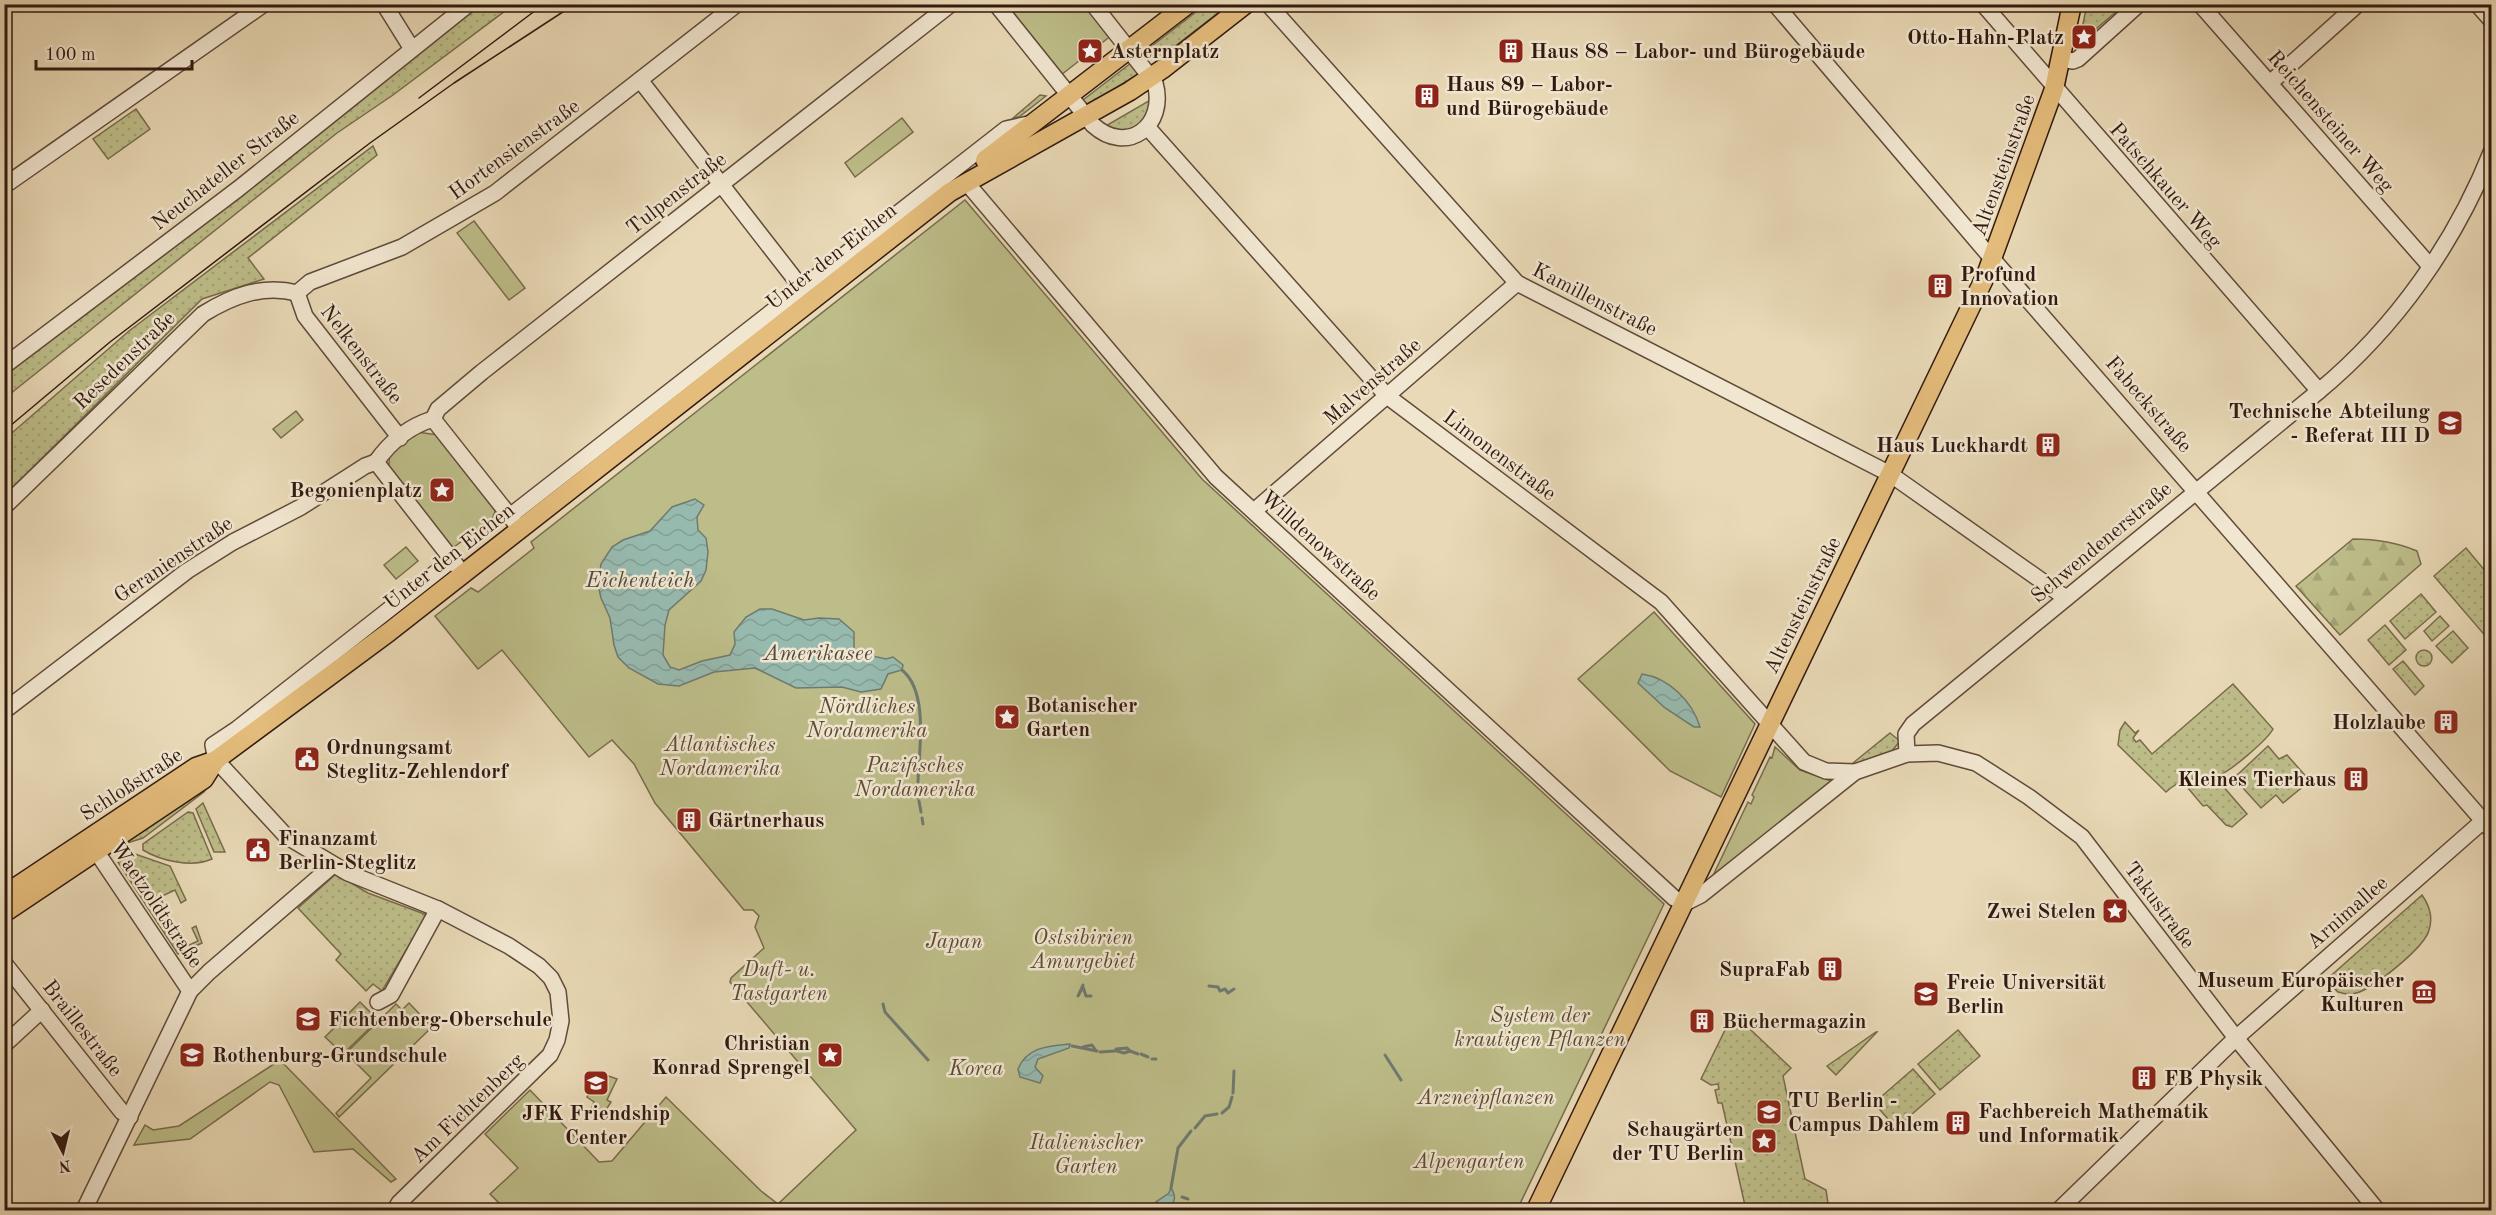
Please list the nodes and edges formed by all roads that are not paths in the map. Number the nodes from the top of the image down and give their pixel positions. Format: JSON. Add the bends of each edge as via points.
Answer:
{"nodes":[{"id":1,"x":264,"y":4,"type":"edge"},
{"id":2,"x":384,"y":4,"type":"edge"},
{"id":3,"x":469,"y":4,"type":"edge"},
{"id":4,"x":737,"y":4,"type":"edge"},
{"id":5,"x":951,"y":4,"type":"edge"},
{"id":6,"x":996,"y":4,"type":"edge"},
{"id":7,"x":1093,"y":4,"type":"edge"},
{"id":8,"x":1188,"y":4,"type":"edge"},
{"id":9,"x":1246,"y":4,"type":"edge"},
{"id":10,"x":1268,"y":4,"type":"edge"},
{"id":11,"x":1775,"y":4,"type":"edge"},
{"id":12,"x":1983,"y":4,"type":"edge"},
{"id":13,"x":2072,"y":4,"type":"edge"},
{"id":14,"x":2139,"y":4,"type":"edge"},
{"id":15,"x":2200,"y":4,"type":"edge"},
{"id":16,"x":2358,"y":4,"type":"edge"},
{"id":17,"x":2477,"y":4,"type":"edge"},
{"id":18,"x":2492,"y":21,"type":"edge"},
{"id":19,"x":412,"y":49,"type":"junction"},
{"id":20,"x":1131,"y":50,"type":"junction"},
{"id":21,"x":2061,"y":59,"type":"junction"},
{"id":22,"x":1151,"y":77,"type":"junction"},
{"id":23,"x":640,"y":80,"type":"junction"},
{"id":24,"x":2270,"y":83,"type":"junction"},
{"id":25,"x":2054,"y":89,"type":"junction"},
{"id":26,"x":1071,"y":96,"type":"junction"},
{"id":27,"x":1086,"y":116,"type":"junction"},
{"id":28,"x":1036,"y":123,"type":"junction"},
{"id":29,"x":1149,"y":129,"type":"junction"},
{"id":30,"x":2492,"y":150,"type":"edge"},
{"id":31,"x":722,"y":184,"type":"junction"},
{"id":32,"x":962,"y":184,"type":"junction"},
{"id":33,"x":4,"y":186,"type":"edge"},
{"id":34,"x":1993,"y":258,"type":"junction"},
{"id":35,"x":2430,"y":266,"type":"junction"},
{"id":36,"x":1517,"y":283,"type":"junction"},
{"id":37,"x":801,"y":287,"type":"junction"},
{"id":38,"x":297,"y":293,"type":"junction"},
{"id":39,"x":4,"y":366,"type":"edge"},
{"id":40,"x":2319,"y":391,"type":"junction"},
{"id":41,"x":1387,"y":396,"type":"junction"},
{"id":42,"x":433,"y":419,"type":"junction"},
{"id":43,"x":400,"y":438,"type":"junction"},
{"id":44,"x":376,"y":462,"type":"junction"},
{"id":45,"x":1890,"y":474,"type":"junction"},
{"id":46,"x":2196,"y":490,"type":"junction"},
{"id":47,"x":4,"y":507,"type":"edge"},
{"id":48,"x":1254,"y":511,"type":"junction"},
{"id":49,"x":515,"y":523,"type":"junction"},
{"id":50,"x":457,"y":567,"type":"junction"},
{"id":51,"x":2066,"y":598,"type":"junction"},
{"id":52,"x":4,"y":711,"type":"edge"},
{"id":53,"x":1770,"y":725,"type":"junction"},
{"id":54,"x":1906,"y":754,"type":"junction"},
{"id":55,"x":216,"y":760,"type":"junction"},
{"id":56,"x":1855,"y":772,"type":"junction"},
{"id":57,"x":2487,"y":826,"type":"edge"},
{"id":58,"x":92,"y":845,"type":"junction"},
{"id":59,"x":333,"y":865,"type":"junction"},
{"id":60,"x":4,"y":895,"type":"edge"},
{"id":61,"x":1685,"y":903,"type":"junction"},
{"id":62,"x":438,"y":909,"type":"junction"},
{"id":63,"x":4,"y":913,"type":"edge"},
{"id":64,"x":4,"y":963,"type":"edge"},
{"id":65,"x":190,"y":992,"type":"junction"},
{"id":66,"x":378,"y":1002,"type":"dead end"},
{"id":67,"x":42,"y":1010,"type":"junction"},
{"id":68,"x":2236,"y":1038,"type":"junction"},
{"id":69,"x":4,"y":1045,"type":"edge"},
{"id":70,"x":130,"y":1117,"type":"junction"},
{"id":71,"x":397,"y":1207,"type":"edge"},
{"id":72,"x":84,"y":1210,"type":"edge"},
{"id":73,"x":1536,"y":1210,"type":"edge"},
{"id":74,"x":2059,"y":1210,"type":"edge"},
{"id":75,"x":2377,"y":1210,"type":"edge"}],
"edges":[{"from":1,"to":33,"type":"street"},
{"from":2,"to":19,"type":"street"},
{"from":3,"to":19,"type":"street","name":"Neuchateller Straße"},
{"from":4,"to":23,"type":"street","name":"Hortensienstraße"},
{"from":5,"to":31,"type":"street","name":"Tulpenstraße"},
{"from":6,"to":26,"type":"street"},
{"from":7,"to":20,"type":"street"},
{"from":8,"to":20,"type":"main road","name":"Unter den Eichen"},
{"from":9,"to":22,"type":"main road","name":"Unter den Eichen"},
{"from":10,"to":36,"type":"street","name":"Kamillenstraße"},
{"from":11,"to":34,"type":"street","name":"Fabeckstraße"},
{"from":12,"to":25,"type":"street","name":"Patschkauer Weg"},
{"from":13,"to":21,"type":"main road","name":"Altensteinstraße"},
{"from":14,"to":21,"type":"street","via":[[2078,59]]},
{"from":15,"to":24,"type":"street","name":"Reichensteiner Weg"},
{"from":16,"to":24,"type":"street"},
{"from":17,"to":18,"type":"street"},
{"from":19,"to":39,"type":"street","name":"Neuchateller Straße","via":[[238,189]]},
{"from":20,"to":22,"type":"street"},
{"from":20,"to":26,"type":"main road","name":"Unter den Eichen"},
{"from":21,"to":25,"type":"main road","name":"Altensteinstraße"},
{"from":22,"to":27,"type":"main road","name":"Unter den Eichen"},
{"from":22,"to":29,"type":"street","via":[[1157,93]]},
{"from":23,"to":31,"type":"street"},
{"from":23,"to":38,"type":"street","name":"Hortensienstraße","via":[[467,211],[402,247],[310,282]]},
{"from":24,"to":35,"type":"street","name":"Reichensteiner Weg"},
{"from":25,"to":34,"type":"main road","name":"Altensteinstraße"},
{"from":25,"to":40,"type":"street","name":"Patschkauer Weg"},
{"from":26,"to":27,"type":"street"},
{"from":26,"to":28,"type":"main road","name":"Unter den Eichen"},
{"from":27,"to":29,"type":"street","via":[[1096,128],[1115,136]]},
{"from":27,"to":32,"type":"main road","name":"Unter den Eichen"},
{"from":28,"to":32,"type":"main road","name":"Unter den Eichen","via":[[988,157]]},
{"from":28,"to":37,"type":"street","name":"Unter den Eichen","via":[[1006,129]]},
{"from":29,"to":41,"type":"street","name":"Limonenstraße"},
{"from":30,"to":35,"type":"street","name":"Schwendenerstraße","via":[[2464,210]]},
{"from":31,"to":37,"type":"street"},
{"from":31,"to":42,"type":"street","name":"Tulpenstraße","via":[[438,408]]},
{"from":32,"to":48,"type":"street","name":"Willdenowstraße","via":[[1216,477]]},
{"from":32,"to":49,"type":"main road","name":"Unter den Eichen"},
{"from":34,"to":45,"type":"main road","name":"Altensteinstraße"},
{"from":34,"to":46,"type":"street","name":"Fabeckstraße"},
{"from":35,"to":40,"type":"street","name":"Schwendenerstraße","via":[[2378,336]]},
{"from":36,"to":41,"type":"street","name":"Malvenstraße"},
{"from":36,"to":45,"type":"street","name":"Kamillenstraße"},
{"from":37,"to":49,"type":"street","name":"Unter den Eichen"},
{"from":38,"to":43,"type":"street","name":"Nelkenstraße","via":[[305,316]]},
{"from":38,"to":47,"type":"street","name":"Resedenstraße","via":[[265,289],[219,304],[203,314]]},
{"from":40,"to":46,"type":"street","name":"Schwendenerstraße"},
{"from":41,"to":48,"type":"street","name":"Malvenstraße"},
{"from":41,"to":53,"type":"street","name":"Limonenstraße","via":[[1661,602]]},
{"from":42,"to":43,"type":"street","via":[[418,424]]},
{"from":42,"to":49,"type":"street"},
{"from":43,"to":44,"type":"street"},
{"from":44,"to":50,"type":"street"},
{"from":44,"to":52,"type":"street","name":"Geranienstraße","via":[[187,571]]},
{"from":45,"to":51,"type":"street","name":"Kamillenstraße"},
{"from":45,"to":53,"type":"main road","name":"Altensteinstraße"},
{"from":46,"to":51,"type":"street","name":"Schwendenerstraße"},
{"from":46,"to":57,"type":"street","name":"Fabeckstraße"},
{"from":48,"to":61,"type":"street","name":"Willdenowstraße","via":[[1674,898]]},
{"from":49,"to":50,"type":"main road","name":"Unter den Eichen"},
{"from":50,"to":55,"type":"main road","name":"Unter den Eichen","via":[[389,632]]},
{"from":51,"to":54,"type":"street","name":"Schwendenerstraße","via":[[1913,724],[1906,734]]},
{"from":53,"to":56,"type":"street","name":"Limonenstraße","via":[[1804,762],[1826,771]]},
{"from":53,"to":61,"type":"main road","name":"Altensteinstraße"},
{"from":54,"to":56,"type":"street"},
{"from":54,"to":68,"type":"street","name":"Takustraße","via":[[1938,753],[1976,763],[2082,837]]},
{"from":55,"to":58,"type":"main road","name":"Schloßstraße","via":[[196,767]]},
{"from":55,"to":59,"type":"street","name":"Am Fichtenberg","via":[[286,836]]},
{"from":56,"to":61,"type":"street","via":[[1701,895]]},
{"from":57,"to":68,"type":"street","name":"Arnimallee"},
{"from":58,"to":60,"type":"main road","name":"Schloßstraße"},
{"from":58,"to":63,"type":"main road","name":"Schloßstraße"},
{"from":58,"to":65,"type":"street","name":"Waetzoldtstraße"},
{"from":59,"to":62,"type":"street","name":"Am Fichtenberg","via":[[380,888]]},
{"from":59,"to":65,"type":"street"},
{"from":61,"to":73,"type":"main road","name":"Altensteinstraße"},
{"from":62,"to":66,"type":"street","via":[[391,994]]},
{"from":62,"to":71,"type":"street","name":"Am Fichtenberg","via":[[539,966],[558,992],[561,1021],[557,1040],[540,1067]]},
{"from":64,"to":67,"type":"street","name":"Braillestraße"},
{"from":65,"to":70,"type":"street"},
{"from":67,"to":69,"type":"street"},
{"from":67,"to":70,"type":"street","name":"Braillestraße","via":[[122,1112]]},
{"from":68,"to":74,"type":"street","name":"Arnimallee"},
{"from":68,"to":75,"type":"street","name":"Takustraße"},
{"from":70,"to":72,"type":"street"}]}
